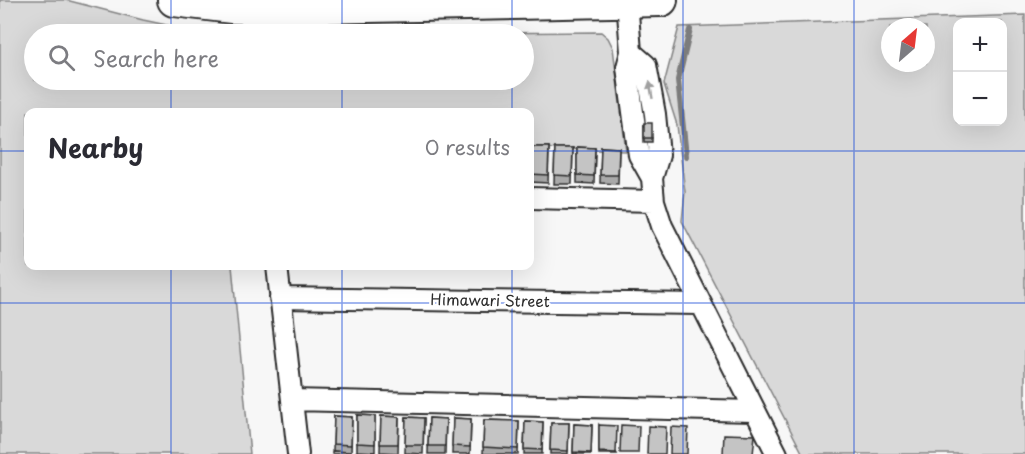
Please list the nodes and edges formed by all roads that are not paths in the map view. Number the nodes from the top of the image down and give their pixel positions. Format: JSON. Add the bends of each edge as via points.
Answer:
{"nodes":[{"id":1,"x":174,"y":0,"type":"edge"},
{"id":2,"x":627,"y":0,"type":"edge"},
{"id":3,"x":661,"y":0,"type":"edge"},
{"id":4,"x":534,"y":198,"type":"edge"},
{"id":5,"x":654,"y":201,"type":"junction"},
{"id":6,"x":277,"y":270,"type":"edge"},
{"id":7,"x":280,"y":298,"type":"junction"},
{"id":8,"x":699,"y":304,"type":"junction"},
{"id":9,"x":292,"y":400,"type":"junction"},
{"id":10,"x":754,"y":411,"type":"junction"},
{"id":11,"x":298,"y":454,"type":"edge"},
{"id":12,"x":777,"y":454,"type":"edge"}],
"edges":[{"from":1,"to":2,"type":"main road","via":[[269,8]]},
{"from":2,"to":3,"type":"main road"},
{"from":2,"to":5,"type":"street","via":[[631,52],[627,67],[639,155],[652,178]]},
{"from":4,"to":5,"type":"street"},
{"from":5,"to":8,"type":"street"},
{"from":6,"to":7,"type":"street"},
{"from":7,"to":8,"type":"street","name":"Himawari Street"},
{"from":7,"to":9,"type":"street"},
{"from":8,"to":10,"type":"street"},
{"from":9,"to":10,"type":"street"},
{"from":9,"to":11,"type":"street"},
{"from":10,"to":12,"type":"street"}]}
